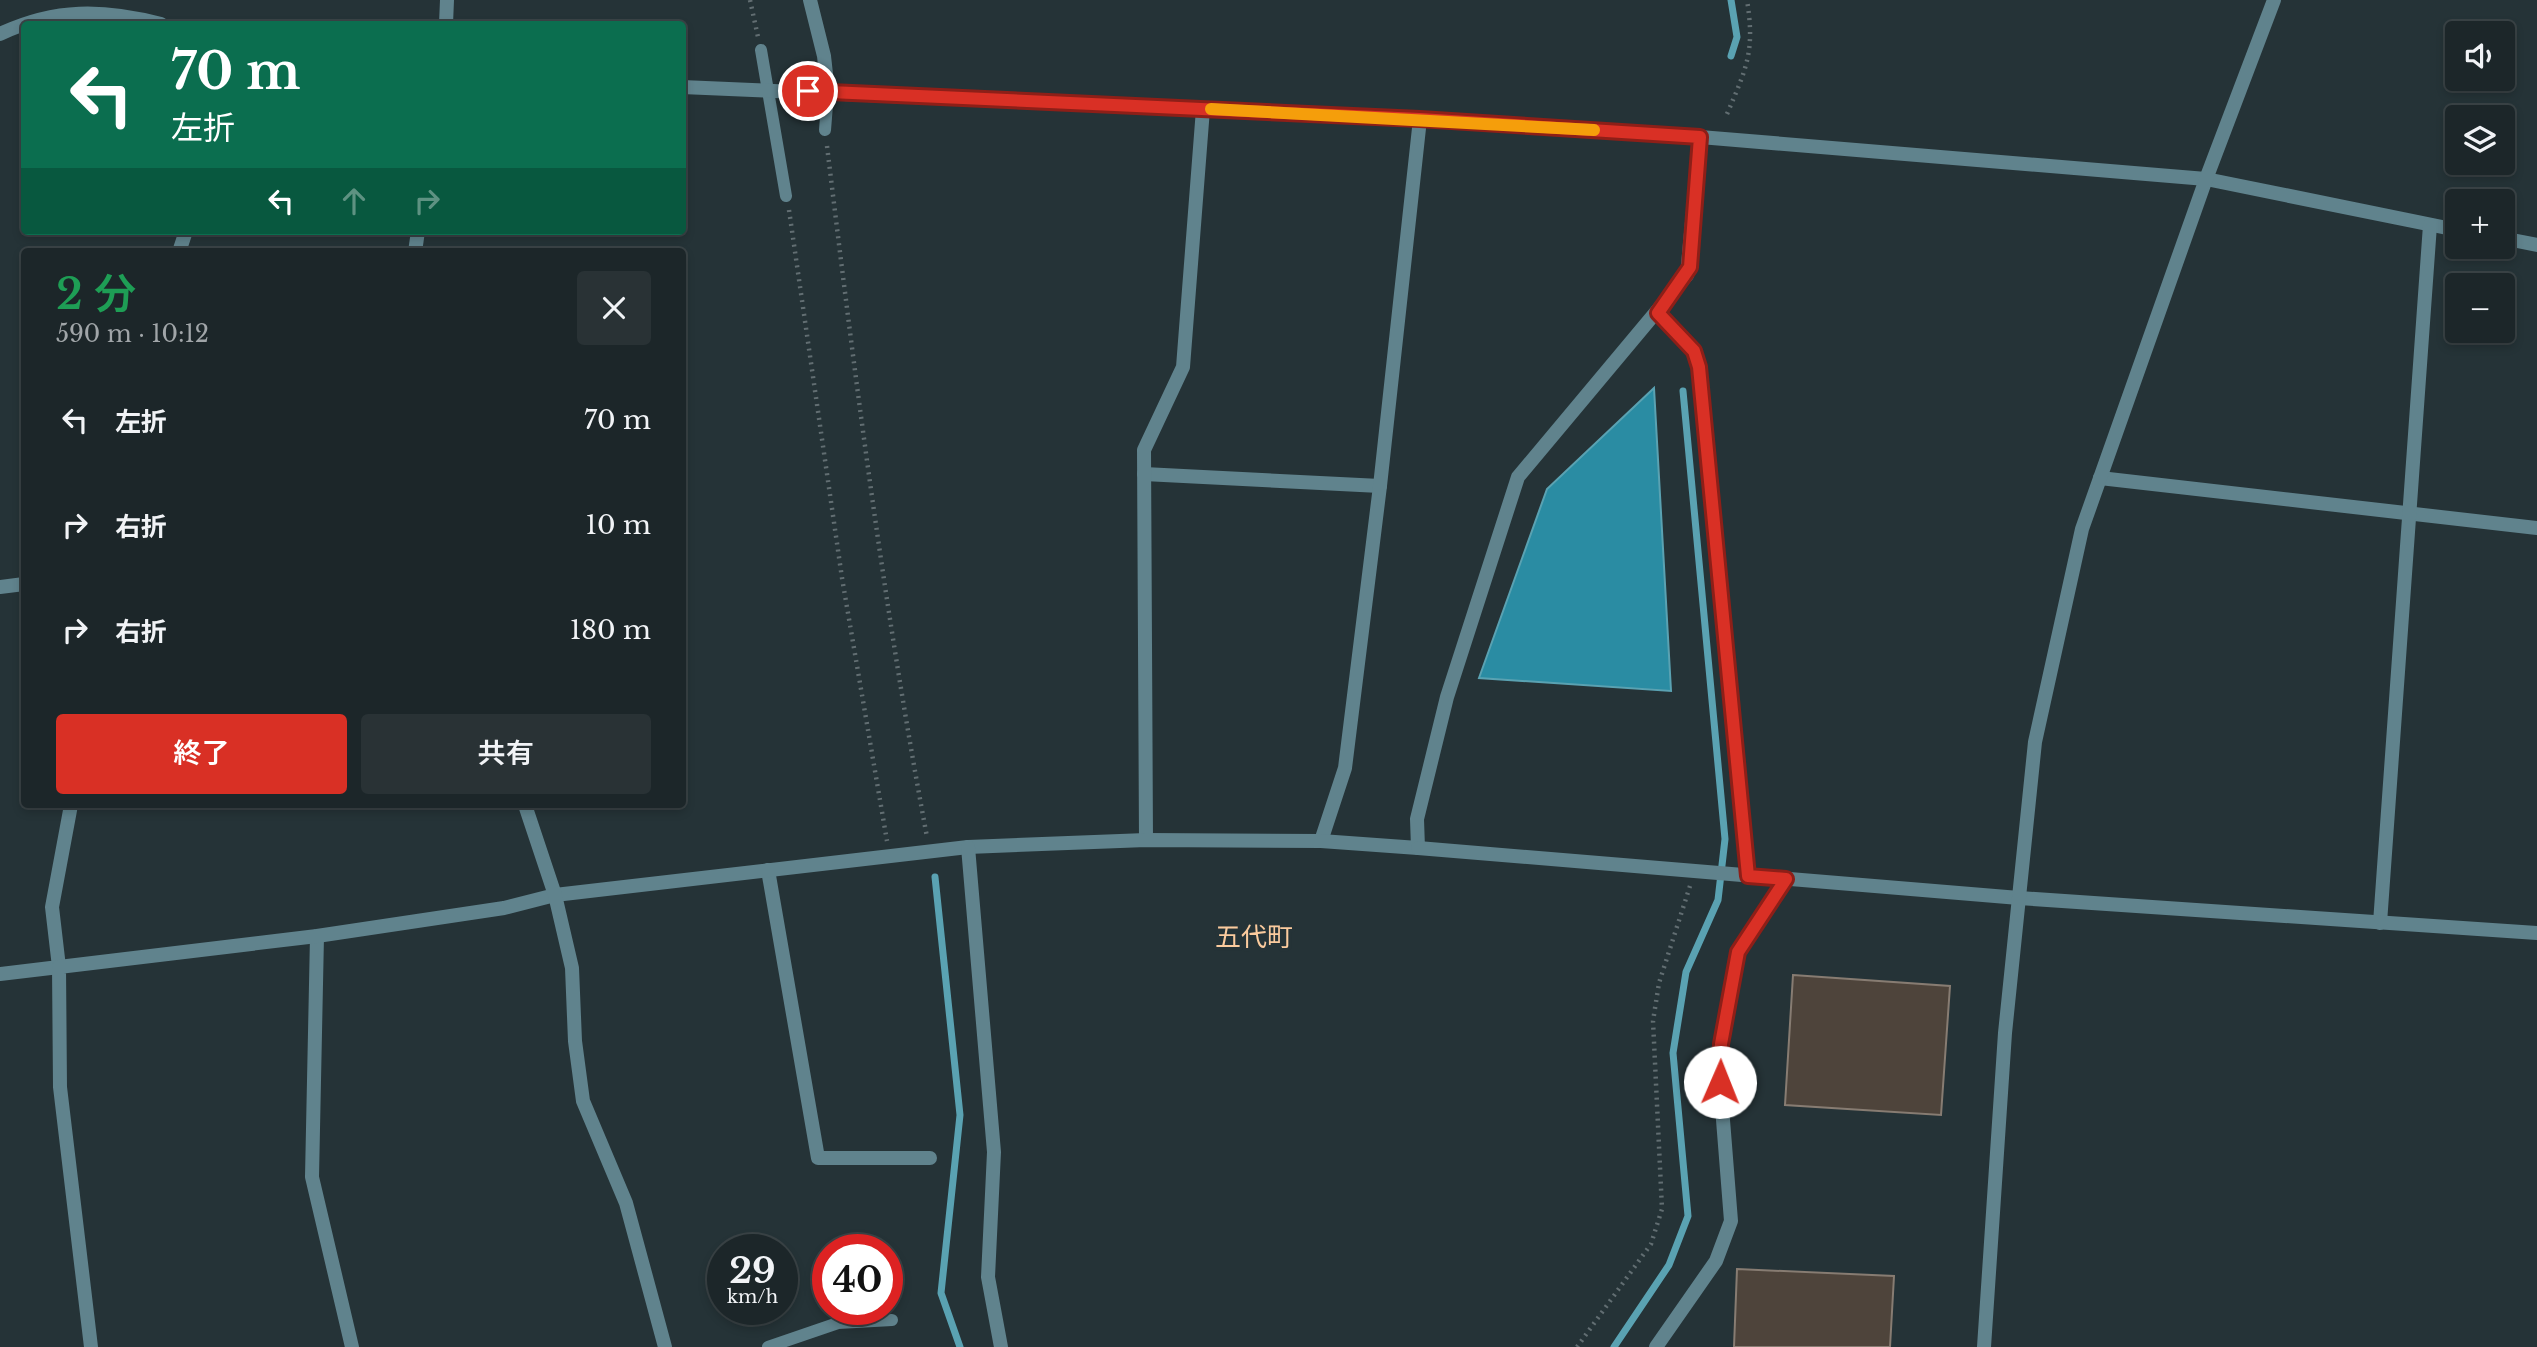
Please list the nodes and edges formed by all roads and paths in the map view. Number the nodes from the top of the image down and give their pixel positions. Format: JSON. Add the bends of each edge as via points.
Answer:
{"nodes":[{"id":1,"x":447,"y":0,"type":"edge"},
{"id":2,"x":750,"y":0,"type":"edge"},
{"id":3,"x":810,"y":0,"type":"edge"},
{"id":4,"x":1747,"y":0,"type":"edge"},
{"id":5,"x":2274,"y":0,"type":"edge"},
{"id":6,"x":32,"y":21,"type":"edge"},
{"id":7,"x":150,"y":21,"type":"edge"},
{"id":8,"x":446,"y":21,"type":"edge"},
{"id":9,"x":21,"y":25,"type":"edge"},
{"id":10,"x":0,"y":34,"type":"edge"},
{"id":11,"x":761,"y":50,"type":"joint"},
{"id":12,"x":686,"y":87,"type":"edge"},
{"id":13,"x":770,"y":89,"type":"junction"},
{"id":14,"x":828,"y":92,"type":"junction"},
{"id":15,"x":1203,"y":109,"type":"junction"},
{"id":16,"x":1727,"y":114,"type":"dead end"},
{"id":17,"x":1420,"y":119,"type":"junction"},
{"id":18,"x":825,"y":130,"type":"joint"},
{"id":19,"x":1700,"y":137,"type":"junction"},
{"id":20,"x":2206,"y":179,"type":"junction"},
{"id":21,"x":786,"y":196,"type":"joint"},
{"id":22,"x":2430,"y":225,"type":"junction"},
{"id":23,"x":2445,"y":228,"type":"edge"},
{"id":24,"x":2515,"y":241,"type":"edge"},
{"id":25,"x":2537,"y":245,"type":"edge"},
{"id":26,"x":1658,"y":313,"type":"junction"},
{"id":27,"x":1144,"y":474,"type":"junction"},
{"id":28,"x":2100,"y":478,"type":"junction"},
{"id":29,"x":1380,"y":486,"type":"junction"},
{"id":30,"x":2409,"y":513,"type":"junction"},
{"id":31,"x":2537,"y":528,"type":"edge"},
{"id":32,"x":21,"y":584,"type":"edge"},
{"id":33,"x":0,"y":587,"type":"edge"},
{"id":34,"x":70,"y":808,"type":"edge"},
{"id":35,"x":526,"y":808,"type":"edge"},
{"id":36,"x":1146,"y":840,"type":"junction"},
{"id":37,"x":1321,"y":841,"type":"junction"},
{"id":38,"x":968,"y":848,"type":"junction"},
{"id":39,"x":1418,"y":848,"type":"junction"},
{"id":40,"x":930,"y":851,"type":"junction"},
{"id":41,"x":889,"y":856,"type":"junction"},
{"id":42,"x":768,"y":870,"type":"junction"},
{"id":43,"x":1693,"y":872,"type":"junction"},
{"id":44,"x":1748,"y":876,"type":"junction"},
{"id":45,"x":1786,"y":879,"type":"junction"},
{"id":46,"x":555,"y":895,"type":"junction"},
{"id":47,"x":2019,"y":898,"type":"junction"},
{"id":48,"x":2380,"y":923,"type":"junction"},
{"id":49,"x":2537,"y":933,"type":"edge"},
{"id":50,"x":317,"y":936,"type":"junction"},
{"id":51,"x":60,"y":967,"type":"junction"},
{"id":52,"x":0,"y":974,"type":"edge"},
{"id":53,"x":930,"y":1158,"type":"dead end"},
{"id":54,"x":832,"y":1325,"type":"edge"},
{"id":55,"x":91,"y":1347,"type":"edge"},
{"id":56,"x":352,"y":1347,"type":"edge"},
{"id":57,"x":665,"y":1347,"type":"edge"},
{"id":58,"x":768,"y":1347,"type":"edge"},
{"id":59,"x":1000,"y":1347,"type":"edge"},
{"id":60,"x":1577,"y":1347,"type":"edge"},
{"id":61,"x":1656,"y":1347,"type":"edge"},
{"id":62,"x":1984,"y":1347,"type":"edge"}],
"edges":[{"from":1,"to":8,"type":"street"},
{"from":2,"to":11,"type":"path"},
{"from":3,"to":14,"type":"street"},
{"from":4,"to":16,"type":"path","via":[[1753,35],[1745,72]]},
{"from":5,"to":20,"type":"street"},
{"from":6,"to":7,"type":"street","via":[[76,11]]},
{"from":9,"to":10,"type":"street"},
{"from":11,"to":13,"type":"lane"},
{"from":12,"to":13,"type":"street"},
{"from":13,"to":14,"type":"street"},
{"from":13,"to":21,"type":"lane"},
{"from":14,"to":15,"type":"street"},
{"from":14,"to":18,"type":"lane"},
{"from":15,"to":17,"type":"street"},
{"from":15,"to":27,"type":"street","via":[[1184,368],[1144,450]]},
{"from":17,"to":19,"type":"street"},
{"from":17,"to":29,"type":"street"},
{"from":18,"to":40,"type":"path","via":[[862,427]]},
{"from":19,"to":20,"type":"street"},
{"from":19,"to":26,"type":"street","via":[[1690,267]]},
{"from":20,"to":22,"type":"street"},
{"from":20,"to":28,"type":"street"},
{"from":21,"to":41,"type":"path","via":[[842,578]]},
{"from":22,"to":23,"type":"street"},
{"from":22,"to":30,"type":"street"},
{"from":24,"to":25,"type":"street"},
{"from":26,"to":39,"type":"street","via":[[1518,477],[1447,697],[1417,819]]},
{"from":26,"to":44,"type":"lane","via":[[1694,351],[1699,367]]},
{"from":27,"to":29,"type":"street"},
{"from":27,"to":36,"type":"street"},
{"from":28,"to":30,"type":"street"},
{"from":28,"to":47,"type":"street","via":[[2082,529],[2035,742]]},
{"from":29,"to":37,"type":"street","via":[[1345,768]]},
{"from":30,"to":31,"type":"street"},
{"from":30,"to":48,"type":"street"},
{"from":32,"to":33,"type":"street"},
{"from":34,"to":51,"type":"street","via":[[52,908]]},
{"from":35,"to":46,"type":"street"},
{"from":36,"to":37,"type":"street"},
{"from":36,"to":38,"type":"street"},
{"from":37,"to":39,"type":"street"},
{"from":38,"to":40,"type":"street"},
{"from":38,"to":59,"type":"street","via":[[994,1139],[988,1277]]},
{"from":39,"to":43,"type":"street"},
{"from":40,"to":41,"type":"street"},
{"from":41,"to":42,"type":"street"},
{"from":42,"to":46,"type":"street"},
{"from":42,"to":53,"type":"street","via":[[818,1158]]},
{"from":43,"to":44,"type":"street"},
{"from":43,"to":60,"type":"path","via":[[1658,983],[1653,1021],[1662,1209],[1651,1244]]},
{"from":44,"to":45,"type":"street"},
{"from":45,"to":47,"type":"street"},
{"from":45,"to":61,"type":"street","via":[[1738,952],[1721,1044],[1731,1221],[1716,1261]]},
{"from":46,"to":50,"type":"street","via":[[504,908]]},
{"from":46,"to":57,"type":"street","via":[[572,968],[583,1101],[625,1203]]},
{"from":47,"to":48,"type":"street"},
{"from":47,"to":62,"type":"street"},
{"from":48,"to":49,"type":"street"},
{"from":50,"to":51,"type":"street"},
{"from":50,"to":56,"type":"street","via":[[312,1177]]},
{"from":51,"to":52,"type":"street"},
{"from":51,"to":55,"type":"street","via":[[60,1087]]},
{"from":54,"to":58,"type":"lane"}]}
